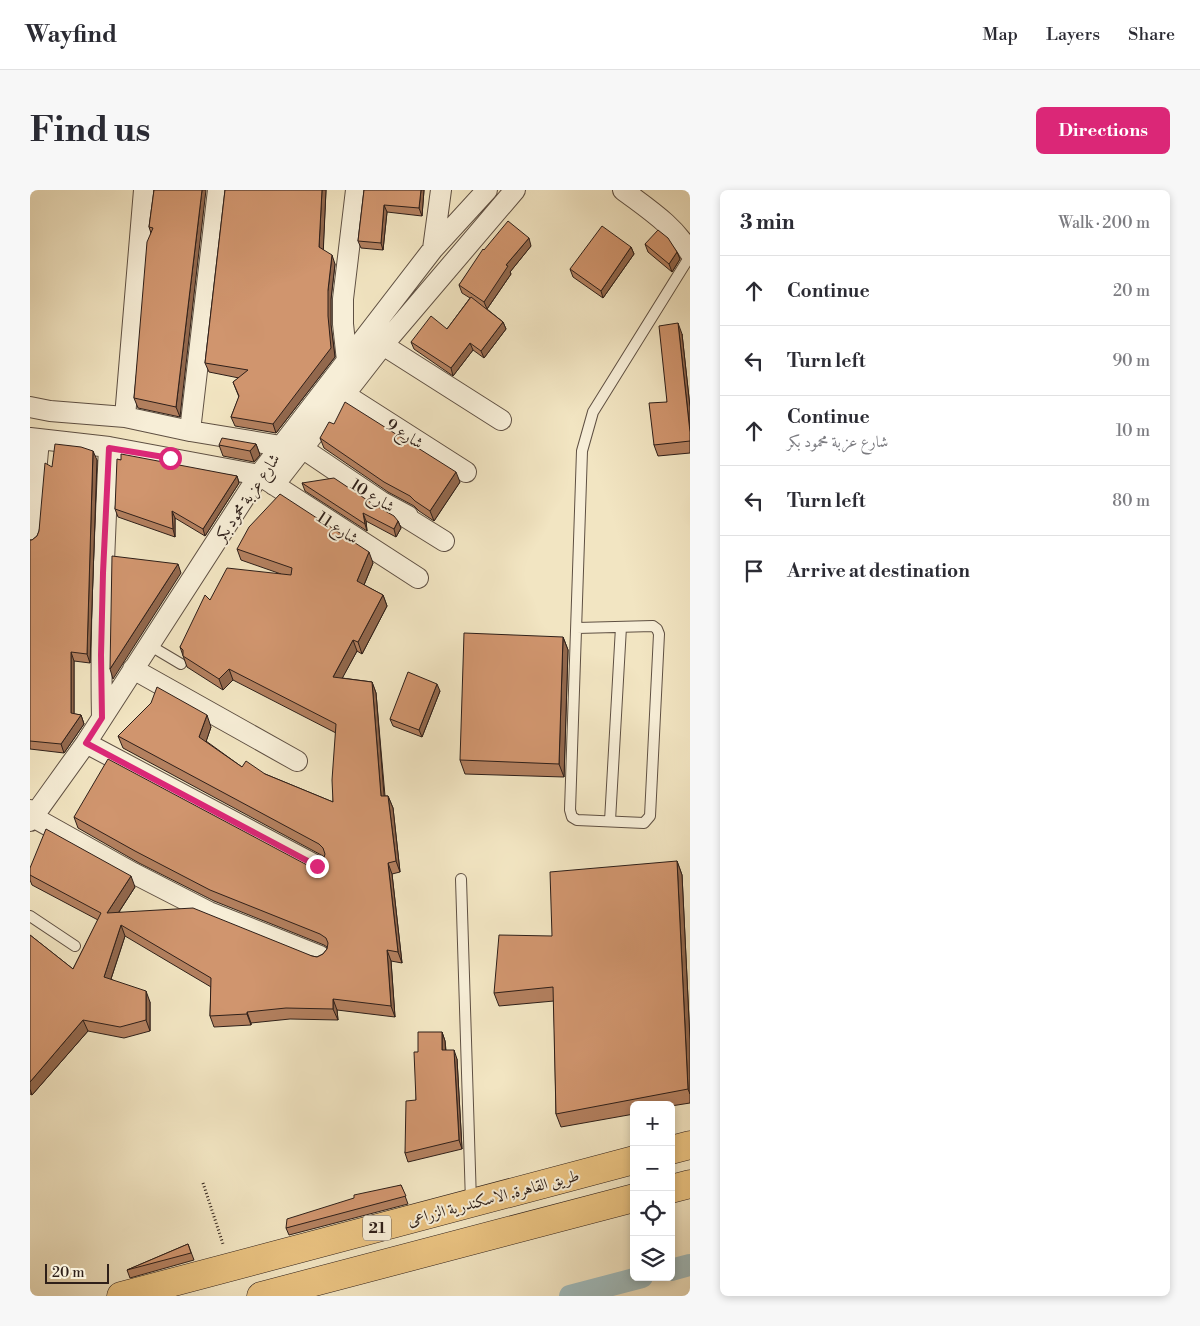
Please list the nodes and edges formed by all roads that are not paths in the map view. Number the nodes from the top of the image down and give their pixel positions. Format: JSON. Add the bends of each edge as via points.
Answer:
{"nodes":[{"id":1,"x":144,"y":190,"type":"edge"},
{"id":2,"x":218,"y":190,"type":"edge"},
{"id":3,"x":356,"y":190,"type":"edge"},
{"id":4,"x":441,"y":190,"type":"edge"},
{"id":5,"x":487,"y":190,"type":"edge"},
{"id":6,"x":515,"y":190,"type":"edge"},
{"id":7,"x":623,"y":190,"type":"edge"},
{"id":8,"x":433,"y":249,"type":"junction"},
{"id":9,"x":690,"y":254,"type":"edge"},
{"id":10,"x":383,"y":345,"type":"junction"},
{"id":11,"x":347,"y":361,"type":"junction"},
{"id":12,"x":344,"y":394,"type":"junction"},
{"id":13,"x":30,"y":407,"type":"edge"},
{"id":14,"x":125,"y":417,"type":"junction"},
{"id":15,"x":501,"y":420,"type":"dead end"},
{"id":16,"x":190,"y":431,"type":"junction"},
{"id":17,"x":35,"y":439,"type":"edge"},
{"id":18,"x":281,"y":446,"type":"junction"},
{"id":19,"x":109,"y":448,"type":"junction"},
{"id":20,"x":302,"y":448,"type":"junction"},
{"id":21,"x":466,"y":472,"type":"dead end"},
{"id":22,"x":266,"y":480,"type":"junction"},
{"id":23,"x":30,"y":538,"type":"edge"},
{"id":24,"x":444,"y":541,"type":"dead end"},
{"id":25,"x":418,"y":578,"type":"dead end"},
{"id":26,"x":621,"y":627,"type":"junction"},
{"id":27,"x":577,"y":628,"type":"junction"},
{"id":28,"x":150,"y":645,"type":"junction"},
{"id":29,"x":181,"y":664,"type":"edge"},
{"id":30,"x":133,"y":669,"type":"junction"},
{"id":31,"x":102,"y":718,"type":"junction"},
{"id":32,"x":86,"y":743,"type":"junction"},
{"id":33,"x":297,"y":761,"type":"dead end"},
{"id":34,"x":31,"y":816,"type":"edge"},
{"id":35,"x":610,"y":821,"type":"junction"},
{"id":36,"x":317,"y":866,"type":"edge"},
{"id":37,"x":462,"y":879,"type":"dead end"},
{"id":38,"x":30,"y":916,"type":"edge"},
{"id":39,"x":75,"y":946,"type":"dead end"},
{"id":40,"x":320,"y":956,"type":"edge"},
{"id":41,"x":690,"y":1144,"type":"edge"},
{"id":42,"x":675,"y":1149,"type":"edge"},
{"id":43,"x":630,"y":1161,"type":"edge"},
{"id":44,"x":690,"y":1184,"type":"edge"},
{"id":45,"x":675,"y":1188,"type":"edge"},
{"id":46,"x":630,"y":1199,"type":"edge"},
{"id":47,"x":471,"y":1203,"type":"junction"},
{"id":48,"x":121,"y":1296,"type":"edge"},
{"id":49,"x":261,"y":1296,"type":"edge"}],
"edges":[{"from":1,"to":14,"type":"street"},
{"from":2,"to":16,"type":"street"},
{"from":3,"to":11,"type":"street","via":[[344,299]]},
{"from":4,"to":8,"type":"street"},
{"from":5,"to":8,"type":"street","name":"شارع عزبة محمود بكر"},
{"from":6,"to":10,"type":"street","name":"شارع عزبة محمود بكر"},
{"from":7,"to":9,"type":"street","via":[[674,230]]},
{"from":8,"to":11,"type":"street","name":"شارع عزبة محمود بكر"},
{"from":9,"to":27,"type":"lane","via":[[593,412],[586,435],[582,451]]},
{"from":10,"to":12,"type":"street","name":"شارع عزبة محمود بكر"},
{"from":10,"to":15,"type":"street"},
{"from":11,"to":18,"type":"street","name":"شارع عزبة محمود بكر"},
{"from":12,"to":20,"type":"street","name":"شارع عزبة محمود بكر"},
{"from":12,"to":21,"type":"street","name":"شارع 9"},
{"from":13,"to":14,"type":"street"},
{"from":14,"to":16,"type":"street"},
{"from":16,"to":18,"type":"street"},
{"from":17,"to":19,"type":"street"},
{"from":17,"to":23,"type":"street"},
{"from":18,"to":22,"type":"street","name":"شارع عزبة محمود بكر"},
{"from":19,"to":22,"type":"street"},
{"from":19,"to":31,"type":"street","via":[[103,573]]},
{"from":20,"to":22,"type":"street","name":"شارع عزبة محمود بكر"},
{"from":20,"to":24,"type":"street","name":"شارع 10"},
{"from":22,"to":25,"type":"street","name":"شارع 11"},
{"from":22,"to":28,"type":"street","name":"شارع عزبة محمود بكر"},
{"from":26,"to":27,"type":"lane"},
{"from":26,"to":35,"type":"lane"},
{"from":26,"to":35,"type":"lane","via":[[653,626],[659,634],[650,816],[644,823]]},
{"from":27,"to":35,"type":"lane","via":[[570,810],[577,820]]},
{"from":28,"to":29,"type":"lane"},
{"from":28,"to":30,"type":"street","name":"شارع عزبة محمود بكر"},
{"from":30,"to":31,"type":"street","name":"شارع عزبة محمود بكر"},
{"from":30,"to":33,"type":"street"},
{"from":31,"to":32,"type":"street","name":"شارع عزبة محمود بكر"},
{"from":32,"to":34,"type":"street","name":"شارع عزبة محمود بكر"},
{"from":32,"to":36,"type":"street"},
{"from":34,"to":40,"type":"street","via":[[210,912]]},
{"from":37,"to":47,"type":"lane"},
{"from":38,"to":39,"type":"lane"},
{"from":41,"to":42,"type":"highway"},
{"from":43,"to":47,"type":"highway","name":"طريق القاهرة, الاسكندرية الزراعى","number":"21"},
{"from":44,"to":45,"type":"highway"},
{"from":46,"to":49,"type":"highway","number":"21"},
{"from":47,"to":48,"type":"highway","name":"طريق القاهرة, الاسكندرية الزراعى","number":"21"}]}
